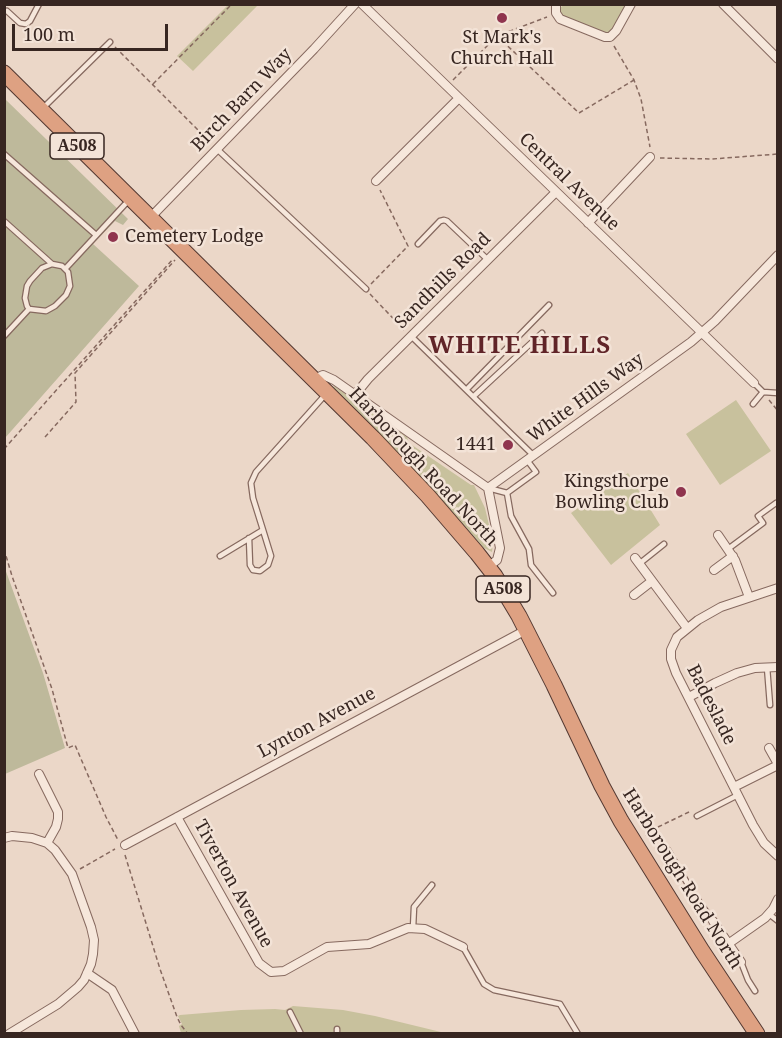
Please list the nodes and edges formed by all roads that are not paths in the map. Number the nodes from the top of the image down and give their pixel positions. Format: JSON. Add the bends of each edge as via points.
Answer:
{"nodes":[{"id":1,"x":39,"y":4,"type":"edge"},
{"id":2,"x":356,"y":4,"type":"edge"},
{"id":3,"x":362,"y":4,"type":"edge"},
{"id":4,"x":631,"y":4,"type":"edge"},
{"id":5,"x":723,"y":4,"type":"edge"},
{"id":6,"x":556,"y":9,"type":"edge"},
{"id":7,"x":7,"y":11,"type":"dead end"},
{"id":8,"x":110,"y":42,"type":"road end"},
{"id":9,"x":777,"y":59,"type":"edge"},
{"id":10,"x":4,"y":74,"type":"edge"},
{"id":11,"x":459,"y":98,"type":"junction"},
{"id":12,"x":41,"y":110,"type":"junction"},
{"id":13,"x":217,"y":149,"type":"junction"},
{"id":14,"x":4,"y":154,"type":"edge"},
{"id":15,"x":650,"y":157,"type":"road end"},
{"id":16,"x":376,"y":181,"type":"road end"},
{"id":17,"x":556,"y":192,"type":"junction"},
{"id":18,"x":130,"y":198,"type":"junction"},
{"id":19,"x":150,"y":218,"type":"junction"},
{"id":20,"x":4,"y":221,"type":"edge"},
{"id":21,"x":588,"y":223,"type":"junction"},
{"id":22,"x":96,"y":235,"type":"junction"},
{"id":23,"x":418,"y":244,"type":"dead end"},
{"id":24,"x":777,"y":255,"type":"edge"},
{"id":25,"x":487,"y":259,"type":"junction"},
{"id":26,"x":52,"y":264,"type":"junction"},
{"id":27,"x":66,"y":268,"type":"junction"},
{"id":28,"x":366,"y":289,"type":"road end"},
{"id":29,"x":549,"y":305,"type":"dead end"},
{"id":30,"x":29,"y":309,"type":"junction"},
{"id":31,"x":542,"y":333,"type":"dead end"},
{"id":32,"x":702,"y":333,"type":"junction"},
{"id":33,"x":4,"y":336,"type":"edge"},
{"id":34,"x":411,"y":336,"type":"junction"},
{"id":35,"x":314,"y":379,"type":"junction"},
{"id":36,"x":754,"y":383,"type":"joint"},
{"id":37,"x":466,"y":389,"type":"junction"},
{"id":38,"x":327,"y":392,"type":"junction"},
{"id":39,"x":763,"y":392,"type":"junction"},
{"id":40,"x":777,"y":393,"type":"edge"},
{"id":41,"x":355,"y":395,"type":"junction"},
{"id":42,"x":474,"y":396,"type":"junction"},
{"id":43,"x":753,"y":404,"type":"dead end"},
{"id":44,"x":530,"y":458,"type":"junction"},
{"id":45,"x":488,"y":488,"type":"junction"},
{"id":46,"x":507,"y":493,"type":"junction"},
{"id":47,"x":776,"y":503,"type":"dead end"},
{"id":48,"x":263,"y":530,"type":"junction"},
{"id":49,"x":718,"y":535,"type":"dead end"},
{"id":50,"x":249,"y":538,"type":"junction"},
{"id":51,"x":664,"y":544,"type":"dead end"},
{"id":52,"x":731,"y":552,"type":"junction"},
{"id":53,"x":220,"y":555,"type":"dead end"},
{"id":54,"x":637,"y":561,"type":"joint"},
{"id":55,"x":488,"y":567,"type":"junction"},
{"id":56,"x":714,"y":570,"type":"dead end"},
{"id":57,"x":652,"y":581,"type":"junction"},
{"id":58,"x":777,"y":588,"type":"edge"},
{"id":59,"x":553,"y":593,"type":"dead end"},
{"id":60,"x":634,"y":595,"type":"dead end"},
{"id":61,"x":749,"y":597,"type":"junction"},
{"id":62,"x":687,"y":628,"type":"junction"},
{"id":63,"x":526,"y":630,"type":"junction"},
{"id":64,"x":767,"y":667,"type":"junction"},
{"id":65,"x":777,"y":667,"type":"edge"},
{"id":66,"x":689,"y":697,"type":"junction"},
{"id":67,"x":770,"y":705,"type":"dead end"},
{"id":68,"x":772,"y":747,"type":"dead end"},
{"id":69,"x":777,"y":764,"type":"edge"},
{"id":70,"x":39,"y":774,"type":"dead end"},
{"id":71,"x":736,"y":791,"type":"junction"},
{"id":72,"x":697,"y":816,"type":"dead end"},
{"id":73,"x":177,"y":817,"type":"junction"},
{"id":74,"x":4,"y":838,"type":"edge"},
{"id":75,"x":47,"y":843,"type":"junction"},
{"id":76,"x":123,"y":846,"type":"road end"},
{"id":77,"x":668,"y":850,"type":"dead end"},
{"id":78,"x":777,"y":856,"type":"edge"},
{"id":79,"x":432,"y":885,"type":"dead end"},
{"id":80,"x":777,"y":898,"type":"edge"},
{"id":81,"x":769,"y":914,"type":"junction"},
{"id":82,"x":713,"y":921,"type":"joint"},
{"id":83,"x":777,"y":921,"type":"edge"},
{"id":84,"x":414,"y":928,"type":"junction"},
{"id":85,"x":728,"y":944,"type":"junction"},
{"id":86,"x":463,"y":947,"type":"joint"},
{"id":87,"x":741,"y":962,"type":"joint"},
{"id":88,"x":87,"y":973,"type":"junction"},
{"id":89,"x":755,"y":991,"type":"dead end"},
{"id":90,"x":290,"y":1012,"type":"dead end"},
{"id":91,"x":9,"y":1034,"type":"edge"},
{"id":92,"x":135,"y":1034,"type":"edge"},
{"id":93,"x":301,"y":1034,"type":"edge"},
{"id":94,"x":578,"y":1034,"type":"edge"},
{"id":95,"x":757,"y":1034,"type":"edge"}],
"edges":[{"from":1,"to":7,"type":"lane","via":[[26,24]]},
{"from":2,"to":13,"type":"street","name":"Birch Barn Way"},
{"from":3,"to":11,"type":"street","name":"Central Avenue"},
{"from":4,"to":6,"type":"street","via":[[610,37],[564,21]]},
{"from":5,"to":9,"type":"street"},
{"from":8,"to":12,"type":"lane"},
{"from":10,"to":12,"type":"highway","number":"A508"},
{"from":11,"to":16,"type":"street"},
{"from":11,"to":17,"type":"street","name":"Central Avenue"},
{"from":12,"to":18,"type":"highway","number":"A508"},
{"from":13,"to":19,"type":"street","name":"Birch Barn Way"},
{"from":13,"to":28,"type":"lane"},
{"from":14,"to":22,"type":"lane"},
{"from":15,"to":21,"type":"street"},
{"from":17,"to":21,"type":"street","name":"Central Avenue"},
{"from":17,"to":25,"type":"street","name":"Sandhills Road"},
{"from":18,"to":19,"type":"highway","number":"A508"},
{"from":18,"to":22,"type":"lane"},
{"from":19,"to":35,"type":"highway","name":"Harborough Road North","number":"A508"},
{"from":20,"to":26,"type":"lane"},
{"from":21,"to":32,"type":"street","name":"Central Avenue"},
{"from":22,"to":27,"type":"lane"},
{"from":23,"to":25,"type":"lane","via":[[444,220]]},
{"from":24,"to":32,"type":"street","name":"White Hills Way"},
{"from":25,"to":34,"type":"street","name":"Sandhills Road"},
{"from":26,"to":27,"type":"lane"},
{"from":26,"to":30,"type":"lane","via":[[30,280],[25,298]]},
{"from":27,"to":30,"type":"lane","via":[[70,286],[63,299],[46,311]]},
{"from":29,"to":37,"type":"lane"},
{"from":30,"to":33,"type":"lane"},
{"from":31,"to":42,"type":"lane"},
{"from":32,"to":36,"type":"street","name":"Central Avenue"},
{"from":32,"to":44,"type":"street","name":"White Hills Way"},
{"from":34,"to":37,"type":"lane"},
{"from":34,"to":41,"type":"street","name":"Sandhills Road"},
{"from":35,"to":38,"type":"highway","name":"Harborough Road North","number":"A508"},
{"from":35,"to":41,"type":"street","via":[[325,375]]},
{"from":36,"to":39,"type":"lane"},
{"from":37,"to":42,"type":"lane"},
{"from":38,"to":48,"type":"lane","via":[[256,472],[251,483]]},
{"from":38,"to":55,"type":"highway","name":"Harborough Road North","number":"A508","via":[[428,496]]},
{"from":39,"to":40,"type":"lane"},
{"from":39,"to":43,"type":"lane"},
{"from":41,"to":45,"type":"street"},
{"from":42,"to":44,"type":"lane"},
{"from":44,"to":45,"type":"street","name":"White Hills Way"},
{"from":44,"to":46,"type":"lane","via":[[536,472]]},
{"from":45,"to":46,"type":"lane"},
{"from":45,"to":55,"type":"street","via":[[500,548],[497,560]]},
{"from":46,"to":59,"type":"lane","via":[[511,516],[529,549],[531,565]]},
{"from":47,"to":52,"type":"lane","via":[[758,516],[763,523]]},
{"from":48,"to":50,"type":"lane"},
{"from":48,"to":50,"type":"lane","via":[[271,556],[260,571],[250,565]]},
{"from":49,"to":52,"type":"street"},
{"from":50,"to":53,"type":"lane"},
{"from":51,"to":54,"type":"lane"},
{"from":52,"to":56,"type":"street"},
{"from":52,"to":61,"type":"street"},
{"from":54,"to":57,"type":"street"},
{"from":55,"to":63,"type":"highway","name":"Harborough Road North","number":"A508"},
{"from":57,"to":60,"type":"street"},
{"from":57,"to":62,"type":"street"},
{"from":58,"to":61,"type":"street","name":"Badeslade"},
{"from":61,"to":62,"type":"street","name":"Badeslade","via":[[711,612]]},
{"from":62,"to":66,"type":"street","name":"Badeslade","via":[[675,641],[671,659]]},
{"from":63,"to":73,"type":"street","name":"Lynton Avenue"},
{"from":63,"to":95,"type":"highway","name":"Harborough Road North","number":"A508","via":[[621,821]]},
{"from":64,"to":65,"type":"street"},
{"from":64,"to":66,"type":"street","via":[[731,675]]},
{"from":64,"to":67,"type":"lane"},
{"from":66,"to":71,"type":"street","name":"Badeslade"},
{"from":68,"to":69,"type":"street"},
{"from":69,"to":71,"type":"street"},
{"from":70,"to":75,"type":"street","via":[[58,812],[56,827]]},
{"from":71,"to":72,"type":"lane"},
{"from":71,"to":78,"type":"street","name":"Badeslade","via":[[758,834]]},
{"from":73,"to":76,"type":"street","name":"Lynton Avenue"},
{"from":73,"to":84,"type":"street","name":"Tiverton Avenue","via":[[259,963],[271,972],[284,971],[327,947],[369,945]]},
{"from":74,"to":75,"type":"street","via":[[32,838]]},
{"from":75,"to":88,"type":"street","via":[[72,874],[91,927],[93,954]]},
{"from":77,"to":82,"type":"lane"},
{"from":79,"to":84,"type":"lane","via":[[414,907]]},
{"from":80,"to":81,"type":"street"},
{"from":81,"to":83,"type":"lane"},
{"from":81,"to":85,"type":"street"},
{"from":82,"to":85,"type":"street"},
{"from":84,"to":86,"type":"street","via":[[425,929]]},
{"from":85,"to":87,"type":"street"},
{"from":86,"to":94,"type":"lane","via":[[484,984],[494,990],[560,1004]]},
{"from":87,"to":89,"type":"lane"},
{"from":88,"to":91,"type":"street","via":[[70,995]]},
{"from":88,"to":92,"type":"street","via":[[112,990]]},
{"from":90,"to":93,"type":"lane"}]}
